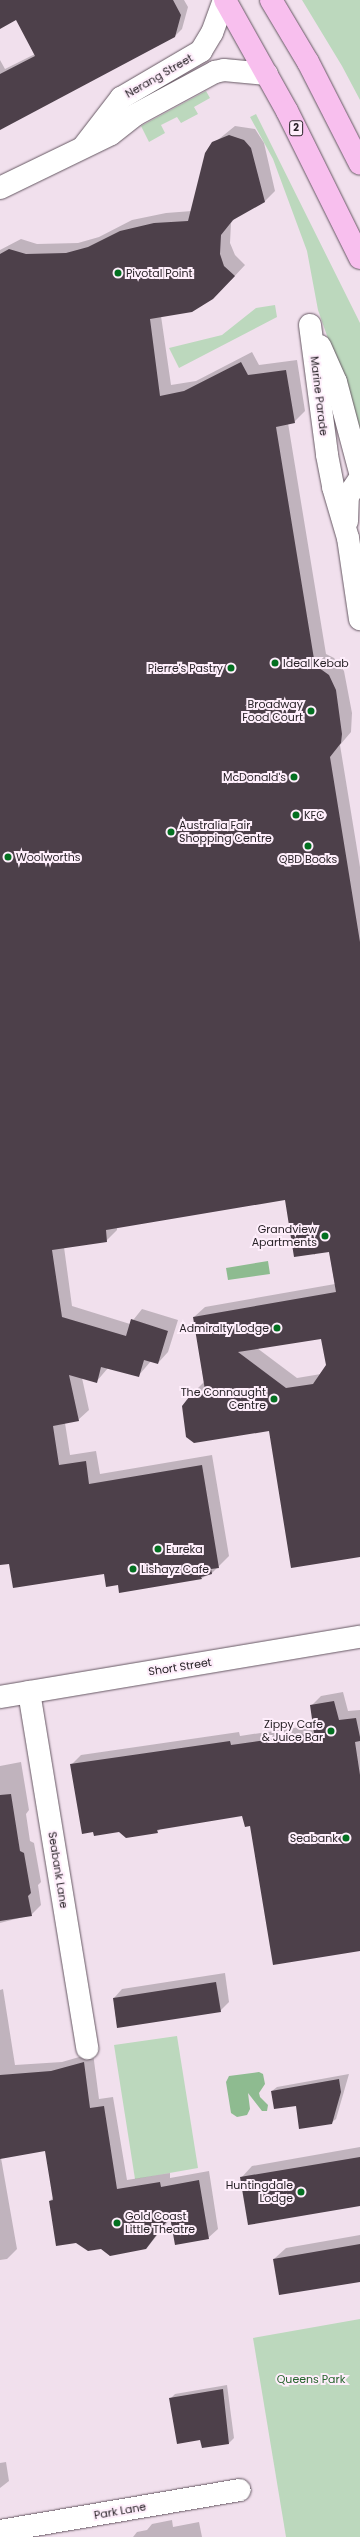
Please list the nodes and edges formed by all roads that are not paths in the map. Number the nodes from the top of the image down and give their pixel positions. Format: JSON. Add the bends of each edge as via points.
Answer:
{"nodes":[{"id":1,"x":225,"y":0,"type":"edge"},
{"id":2,"x":272,"y":0,"type":"edge"},
{"id":3,"x":267,"y":74,"type":"junction"},
{"id":4,"x":84,"y":147,"type":"junction"},
{"id":5,"x":360,"y":164,"type":"edge"},
{"id":6,"x":0,"y":188,"type":"edge"},
{"id":7,"x":360,"y":258,"type":"edge"},
{"id":8,"x":360,"y":472,"type":"edge"},
{"id":9,"x":360,"y":478,"type":"edge"},
{"id":10,"x":348,"y":538,"type":"junction"},
{"id":11,"x":360,"y":614,"type":"edge"},
{"id":12,"x":360,"y":1637,"type":"edge"},
{"id":13,"x":28,"y":1692,"type":"junction"},
{"id":14,"x":0,"y":1697,"type":"edge"},
{"id":15,"x":87,"y":2048,"type":"dead end"},
{"id":16,"x":240,"y":2490,"type":"dead end"},
{"id":17,"x":0,"y":2531,"type":"edge"}],
"edges":[{"from":1,"to":3,"type":"highway","number":"2"},
{"from":1,"to":4,"type":"street","name":"Nerang Street","via":[[212,33],[201,51],[121,98]]},
{"from":2,"to":5,"type":"highway"},
{"from":3,"to":4,"type":"street","name":"Nerang Street","via":[[224,70],[215,72],[135,115],[111,134]]},
{"from":3,"to":7,"type":"highway","number":"2"},
{"from":4,"to":6,"type":"street","name":"Nerang Street"},
{"from":8,"to":10,"type":"street","name":"Marine Parade","via":[[336,382],[310,325],[328,461]]},
{"from":9,"to":10,"type":"street","via":[[348,496]]},
{"from":10,"to":11,"type":"street","name":"Marine Parade"},
{"from":12,"to":13,"type":"street","name":"Short Street"},
{"from":13,"to":14,"type":"street","name":"Short Street"},
{"from":13,"to":15,"type":"street","name":"Seabank Lane"},
{"from":16,"to":17,"type":"street","name":"Park Lane"}]}
